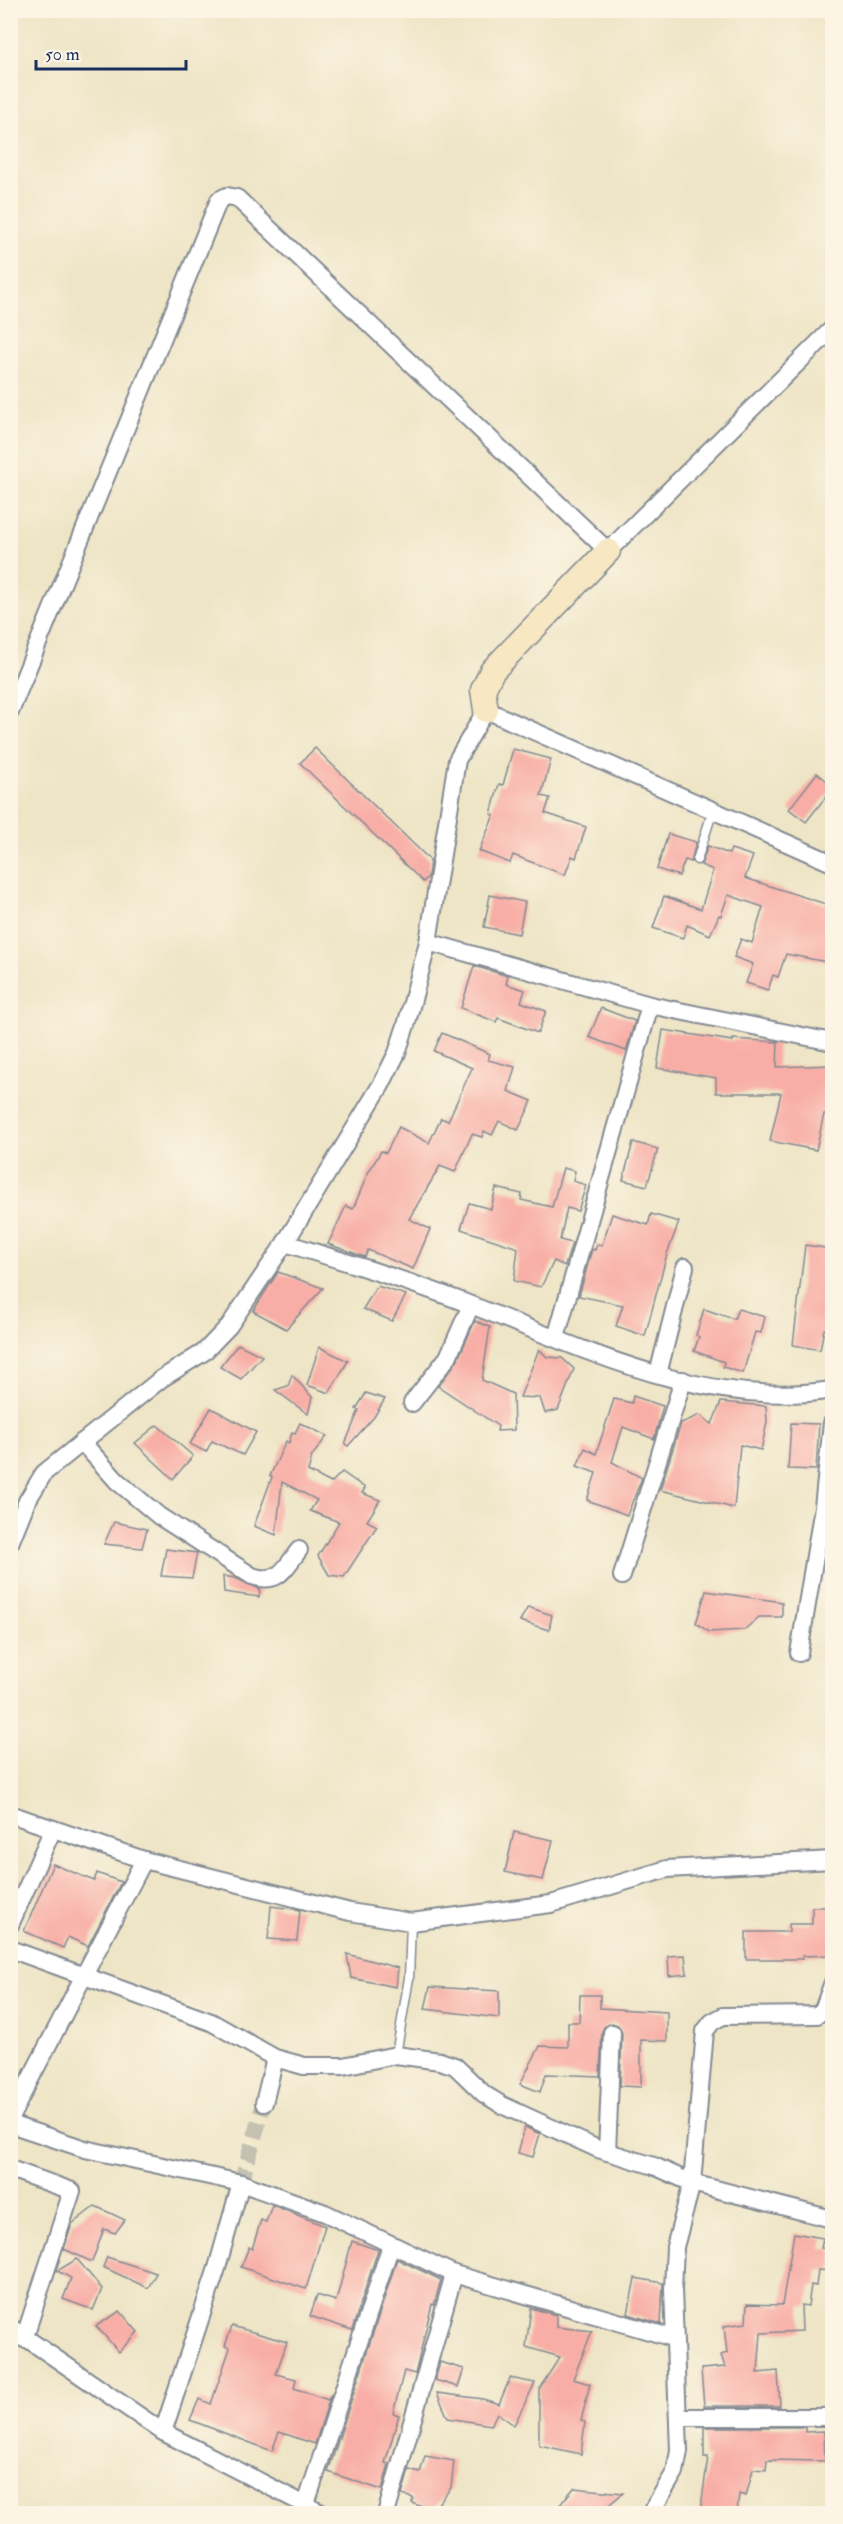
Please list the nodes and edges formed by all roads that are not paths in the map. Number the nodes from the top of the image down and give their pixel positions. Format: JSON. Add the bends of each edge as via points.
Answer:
{"nodes":[{"id":1,"x":832,"y":329,"type":"edge"},
{"id":2,"x":608,"y":551,"type":"junction"},
{"id":3,"x":486,"y":710,"type":"junction"},
{"id":4,"x":10,"y":712,"type":"edge"},
{"id":5,"x":713,"y":810,"type":"junction"},
{"id":6,"x":697,"y":860,"type":"dead end"},
{"id":7,"x":832,"y":863,"type":"edge"},
{"id":8,"x":428,"y":942,"type":"junction"},
{"id":9,"x":650,"y":1005,"type":"junction"},
{"id":10,"x":832,"y":1042,"type":"edge"},
{"id":11,"x":285,"y":1243,"type":"junction"},
{"id":12,"x":685,"y":1267,"type":"dead end"},
{"id":13,"x":471,"y":1305,"type":"junction"},
{"id":14,"x":556,"y":1338,"type":"junction"},
{"id":15,"x":658,"y":1374,"type":"junction"},
{"id":16,"x":682,"y":1380,"type":"junction"},
{"id":17,"x":832,"y":1390,"type":"edge"},
{"id":18,"x":412,"y":1403,"type":"dead end"},
{"id":19,"x":832,"y":1423,"type":"edge"},
{"id":20,"x":81,"y":1442,"type":"junction"},
{"id":21,"x":11,"y":1540,"type":"edge"},
{"id":22,"x":299,"y":1550,"type":"dead end"},
{"id":23,"x":622,"y":1576,"type":"dead end"},
{"id":24,"x":799,"y":1653,"type":"dead end"},
{"id":25,"x":10,"y":1814,"type":"edge"},
{"id":26,"x":53,"y":1829,"type":"junction"},
{"id":27,"x":144,"y":1860,"type":"junction"},
{"id":28,"x":832,"y":1860,"type":"edge"},
{"id":29,"x":411,"y":1922,"type":"junction"},
{"id":30,"x":10,"y":1925,"type":"edge"},
{"id":31,"x":10,"y":1949,"type":"edge"},
{"id":32,"x":83,"y":1976,"type":"junction"},
{"id":33,"x":832,"y":1985,"type":"edge"},
{"id":34,"x":612,"y":2032,"type":"dead end"},
{"id":35,"x":396,"y":2055,"type":"junction"},
{"id":36,"x":274,"y":2058,"type":"junction"},
{"id":37,"x":264,"y":2103,"type":"tunnel mouth"},
{"id":38,"x":10,"y":2118,"type":"edge"},
{"id":39,"x":10,"y":2124,"type":"edge"},
{"id":40,"x":607,"y":2152,"type":"junction"},
{"id":41,"x":10,"y":2169,"type":"edge"},
{"id":42,"x":241,"y":2182,"type":"junction"},
{"id":43,"x":692,"y":2183,"type":"junction"},
{"id":44,"x":832,"y":2219,"type":"edge"},
{"id":45,"x":391,"y":2245,"type":"junction"},
{"id":46,"x":454,"y":2274,"type":"junction"},
{"id":47,"x":10,"y":2327,"type":"edge"},
{"id":48,"x":24,"y":2338,"type":"junction"},
{"id":49,"x":673,"y":2338,"type":"junction"},
{"id":50,"x":832,"y":2416,"type":"edge"},
{"id":51,"x":678,"y":2417,"type":"junction"},
{"id":52,"x":163,"y":2432,"type":"junction"},
{"id":53,"x":306,"y":2504,"type":"junction"},
{"id":54,"x":323,"y":2514,"type":"edge"},
{"id":55,"x":386,"y":2514,"type":"edge"},
{"id":56,"x":650,"y":2514,"type":"edge"}],
"edges":[{"from":1,"to":2,"type":"street"},
{"from":2,"to":3,"type":"street","via":[[492,671],[483,690]]},
{"from":2,"to":4,"type":"street","via":[[237,198],[227,196],[219,200]]},
{"from":3,"to":5,"type":"street"},
{"from":3,"to":8,"type":"street","via":[[457,760]]},
{"from":5,"to":6,"type":"lane"},
{"from":5,"to":7,"type":"street"},
{"from":8,"to":9,"type":"street"},
{"from":8,"to":11,"type":"street","via":[[397,1053]]},
{"from":9,"to":10,"type":"street"},
{"from":9,"to":14,"type":"street"},
{"from":11,"to":13,"type":"street"},
{"from":11,"to":20,"type":"street","via":[[229,1326],[204,1352],[161,1379]]},
{"from":12,"to":15,"type":"street"},
{"from":13,"to":14,"type":"street"},
{"from":13,"to":18,"type":"street","via":[[448,1358]]},
{"from":14,"to":15,"type":"street"},
{"from":15,"to":16,"type":"street"},
{"from":16,"to":17,"type":"street","via":[[748,1394]]},
{"from":16,"to":23,"type":"street"},
{"from":19,"to":24,"type":"street","via":[[823,1507]]},
{"from":20,"to":21,"type":"street","via":[[44,1473]]},
{"from":20,"to":22,"type":"street","via":[[117,1481],[159,1516],[252,1576],[268,1580],[278,1577]]},
{"from":25,"to":26,"type":"street"},
{"from":26,"to":27,"type":"street"},
{"from":26,"to":30,"type":"street"},
{"from":27,"to":29,"type":"street","via":[[350,1912]]},
{"from":27,"to":32,"type":"street"},
{"from":28,"to":29,"type":"street","via":[[667,1869],[551,1904]]},
{"from":29,"to":35,"type":"lane","via":[[409,1978]]},
{"from":31,"to":32,"type":"street"},
{"from":32,"to":36,"type":"street","via":[[211,2022]]},
{"from":32,"to":38,"type":"street"},
{"from":33,"to":43,"type":"street","via":[[823,2010],[817,2015],[723,2016],[705,2031]]},
{"from":34,"to":40,"type":"street"},
{"from":35,"to":36,"type":"street","via":[[324,2067]]},
{"from":35,"to":40,"type":"street","via":[[455,2066],[484,2094],[502,2105]]},
{"from":36,"to":37,"type":"street"},
{"from":39,"to":42,"type":"street","via":[[85,2149]]},
{"from":40,"to":43,"type":"street"},
{"from":41,"to":48,"type":"street","via":[[72,2190]]},
{"from":42,"to":45,"type":"street","via":[[325,2213]]},
{"from":42,"to":52,"type":"street"},
{"from":43,"to":44,"type":"street"},
{"from":43,"to":49,"type":"street","via":[[675,2247]]},
{"from":45,"to":46,"type":"street"},
{"from":45,"to":53,"type":"street"},
{"from":46,"to":49,"type":"street"},
{"from":46,"to":55,"type":"street"},
{"from":47,"to":48,"type":"street"},
{"from":48,"to":52,"type":"street"},
{"from":49,"to":51,"type":"street"},
{"from":50,"to":51,"type":"street"},
{"from":51,"to":56,"type":"street","via":[[675,2472]]},
{"from":52,"to":53,"type":"street"},
{"from":53,"to":54,"type":"street"}]}
